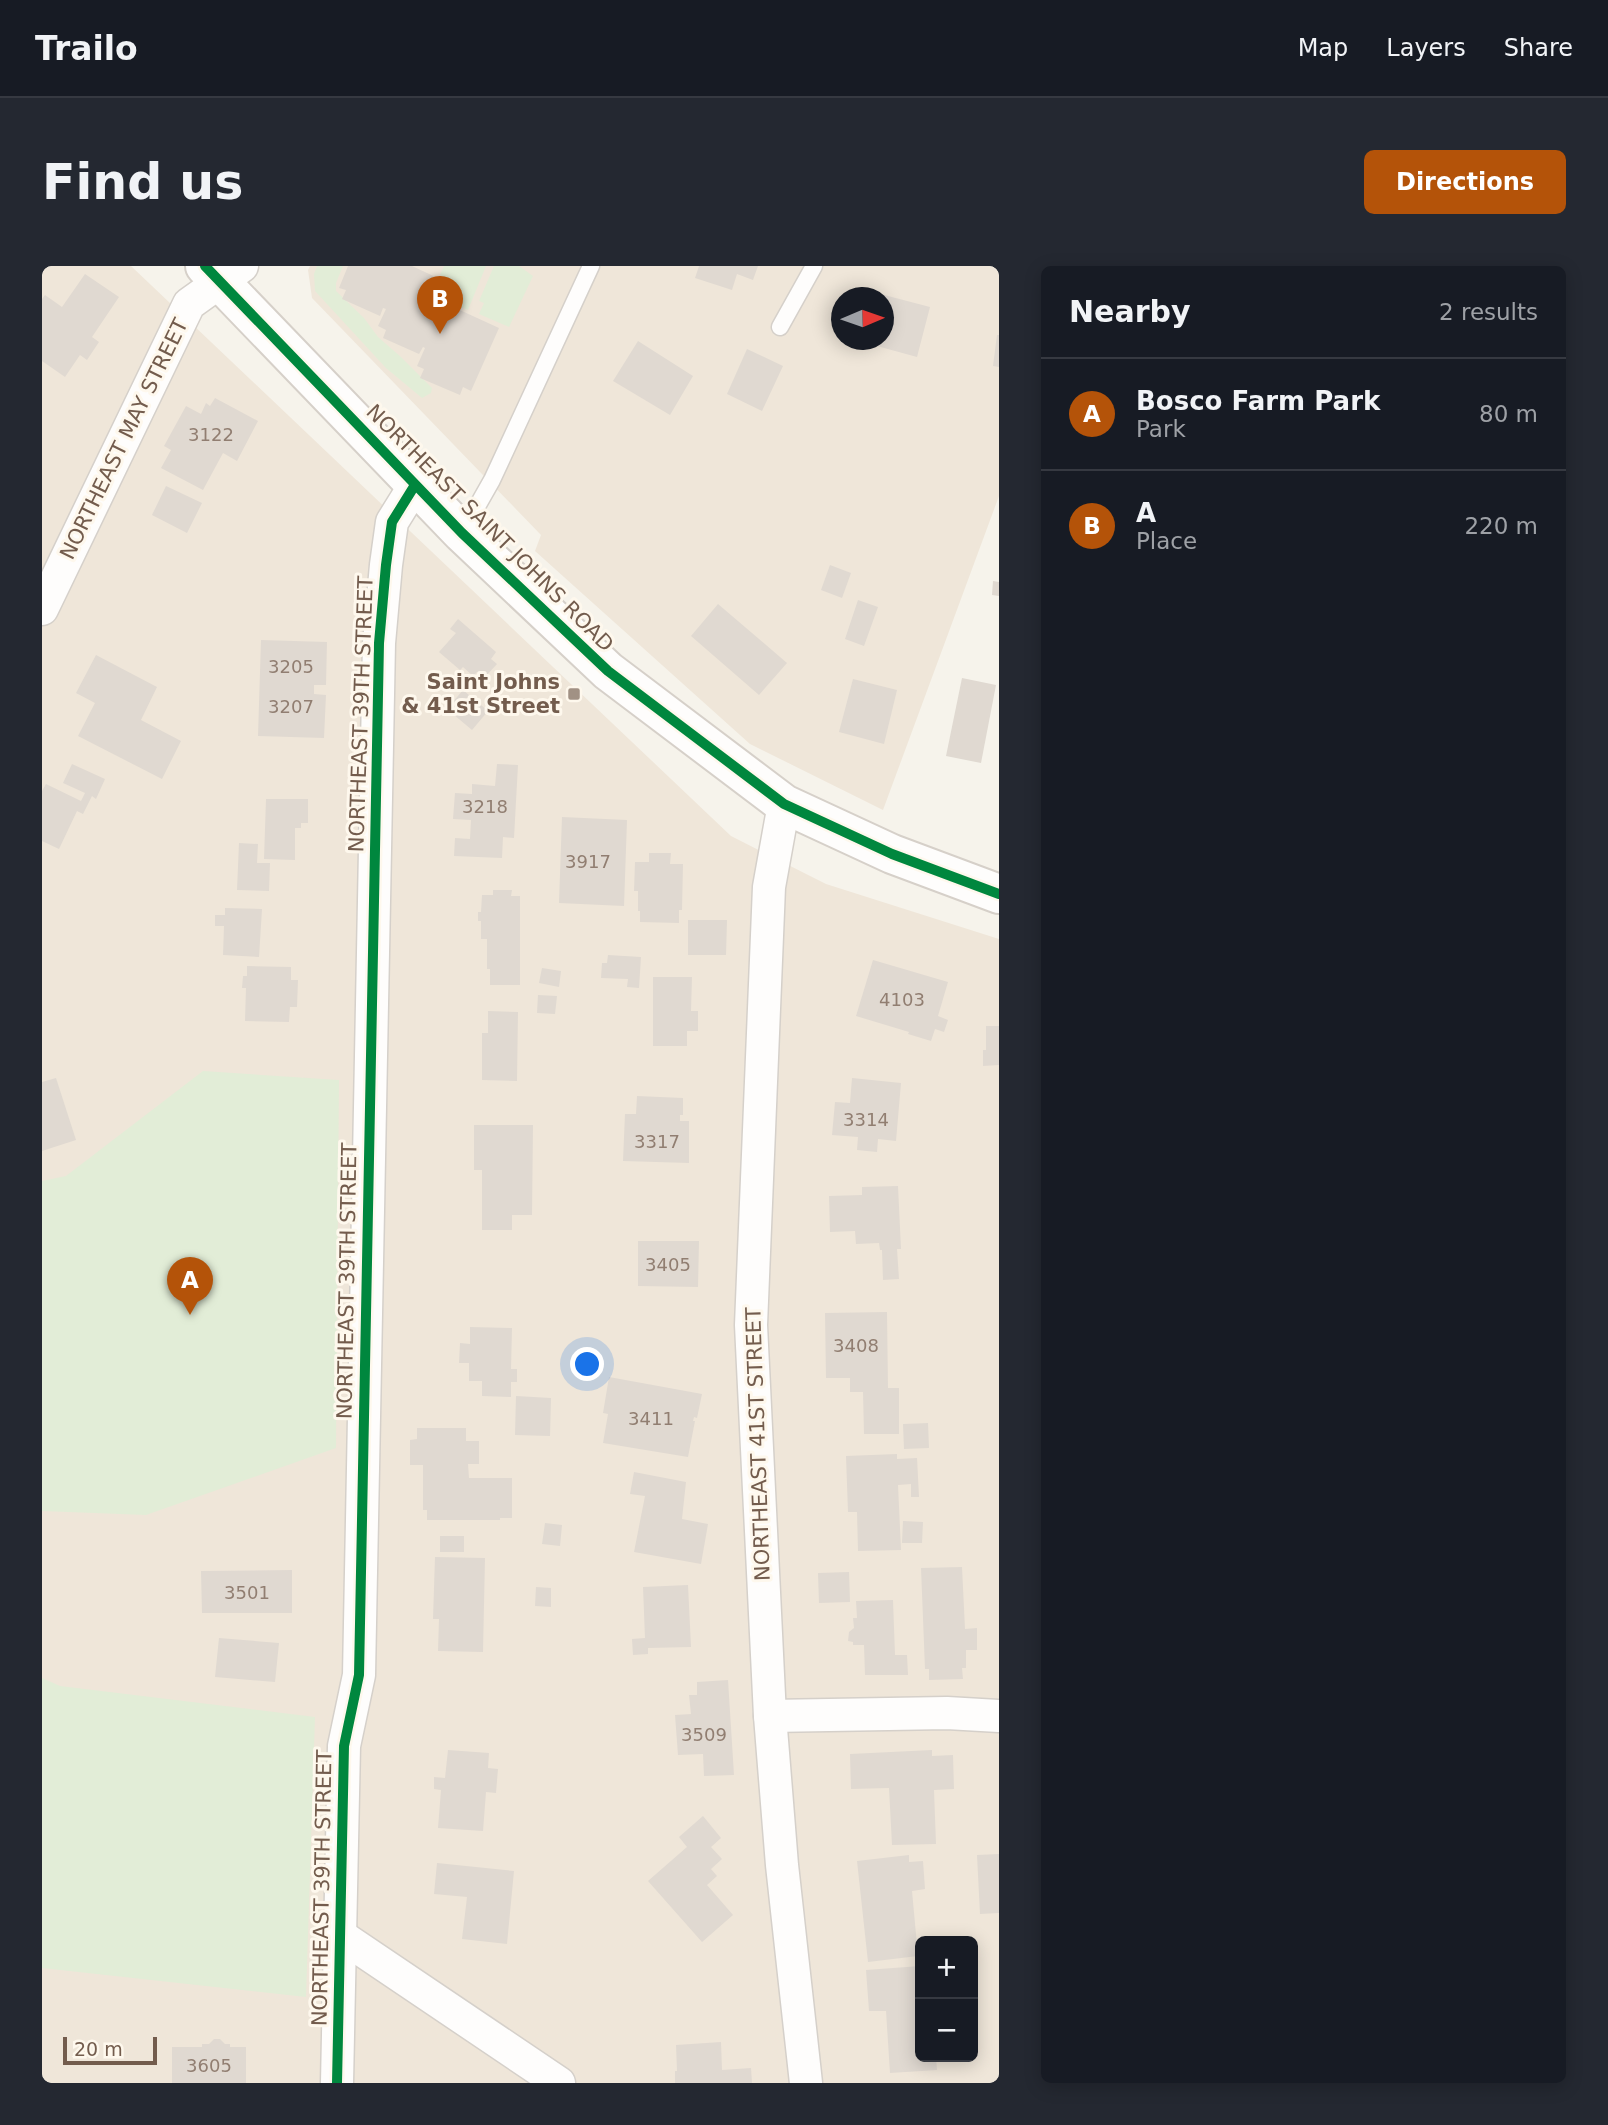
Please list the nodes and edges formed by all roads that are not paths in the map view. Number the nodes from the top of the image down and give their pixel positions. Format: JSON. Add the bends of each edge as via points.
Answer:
{"nodes":[{"id":1,"x":591,"y":266,"type":"edge"},
{"id":2,"x":814,"y":266,"type":"edge"},
{"id":3,"x":223,"y":271,"type":"edge"},
{"id":4,"x":780,"y":327,"type":"dead end"},
{"id":5,"x":415,"y":485,"type":"junction"},
{"id":6,"x":462,"y":533,"type":"junction"},
{"id":7,"x":42,"y":609,"type":"edge"},
{"id":8,"x":784,"y":804,"type":"junction"},
{"id":9,"x":999,"y":894,"type":"edge"},
{"id":10,"x":770,"y":1716,"type":"junction"},
{"id":11,"x":999,"y":1716,"type":"edge"},
{"id":12,"x":341,"y":1936,"type":"junction"},
{"id":13,"x":337,"y":2083,"type":"edge"},
{"id":14,"x":559,"y":2083,"type":"edge"},
{"id":15,"x":806,"y":2083,"type":"edge"}],
"edges":[{"from":1,"to":6,"type":"lane","via":[[492,480]]},
{"from":2,"to":4,"type":"lane"},
{"from":3,"to":5,"type":"main road","name":"NORTHEAST SAINT JOHNS ROAD"},
{"from":3,"to":7,"type":"street","name":"NORTHEAST MAY STREET","via":[[189,304]]},
{"from":5,"to":6,"type":"main road","name":"NORTHEAST SAINT JOHNS ROAD"},
{"from":5,"to":12,"type":"street","name":"NORTHEAST 39TH STREET","via":[[392,522],[379,643],[359,1675],[344,1746]]},
{"from":6,"to":8,"type":"main road","name":"NORTHEAST SAINT JOHNS ROAD","via":[[608,671]]},
{"from":8,"to":9,"type":"main road","name":"NORTHEAST SAINT JOHNS ROAD","via":[[892,854]]},
{"from":8,"to":10,"type":"street","name":"NORTHEAST 41ST STREET","via":[[769,887],[751,1325]]},
{"from":10,"to":11,"type":"street"},
{"from":10,"to":15,"type":"street","name":"NORTHEAST 41ST STREET"},
{"from":12,"to":13,"type":"street","name":"NORTHEAST 39TH STREET"},
{"from":12,"to":14,"type":"street"}]}
